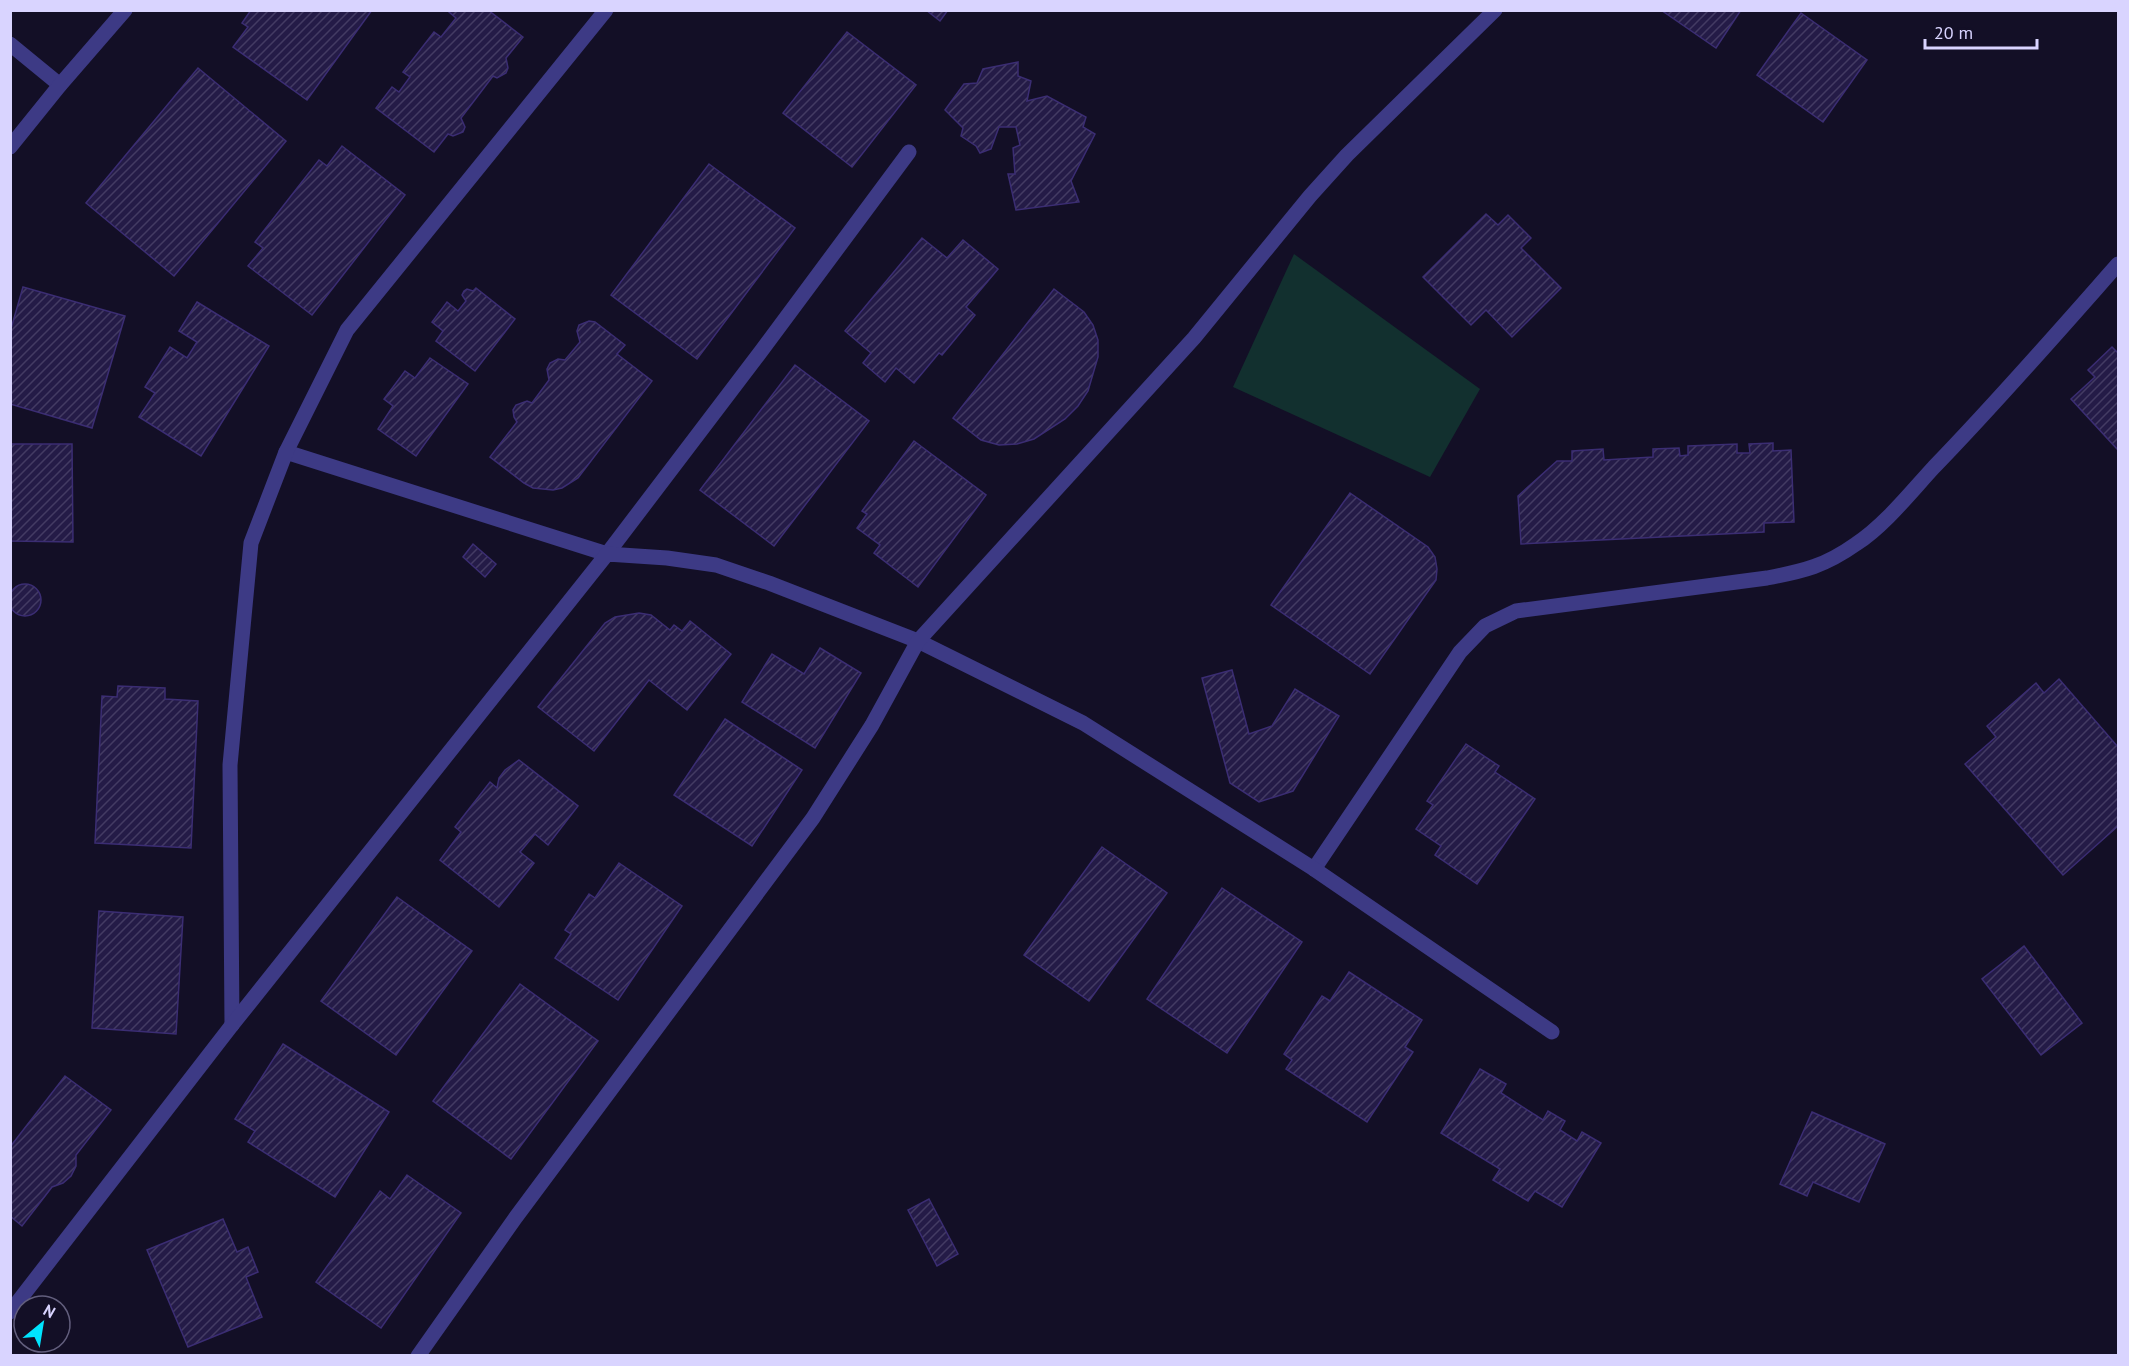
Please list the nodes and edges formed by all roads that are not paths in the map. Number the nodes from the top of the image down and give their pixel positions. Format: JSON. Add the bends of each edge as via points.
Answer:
{"nodes":[{"id":1,"x":125,"y":10,"type":"edge"},
{"id":2,"x":606,"y":10,"type":"edge"},
{"id":3,"x":1495,"y":10,"type":"edge"},
{"id":4,"x":10,"y":44,"type":"edge"},
{"id":5,"x":60,"y":85,"type":"junction"},
{"id":6,"x":10,"y":147,"type":"edge"},
{"id":7,"x":909,"y":152,"type":"dead end"},
{"id":8,"x":2118,"y":264,"type":"edge"},
{"id":9,"x":286,"y":452,"type":"junction"},
{"id":10,"x":607,"y":554,"type":"junction"},
{"id":11,"x":918,"y":641,"type":"junction"},
{"id":12,"x":1314,"y":870,"type":"junction"},
{"id":13,"x":232,"y":1025,"type":"junction"},
{"id":14,"x":1552,"y":1032,"type":"dead end"},
{"id":15,"x":10,"y":1312,"type":"edge"},
{"id":16,"x":418,"y":1356,"type":"edge"}],
"edges":[{"from":1,"to":5,"type":"street"},
{"from":2,"to":9,"type":"street","via":[[347,330]]},
{"from":3,"to":11,"type":"street","via":[[1347,155],[1194,338]]},
{"from":4,"to":5,"type":"street"},
{"from":5,"to":6,"type":"street"},
{"from":7,"to":10,"type":"street"},
{"from":8,"to":12,"type":"street","via":[[1974,426],[1893,510],[1858,543],[1830,561],[1803,572],[1767,578],[1515,611],[1485,626],[1460,652]]},
{"from":9,"to":10,"type":"street"},
{"from":9,"to":13,"type":"street","via":[[251,543],[230,765]]},
{"from":10,"to":11,"type":"street","via":[[716,565]]},
{"from":10,"to":13,"type":"street"},
{"from":11,"to":12,"type":"street","via":[[1083,723]]},
{"from":11,"to":16,"type":"street","via":[[813,818],[516,1217]]},
{"from":12,"to":14,"type":"street"},
{"from":13,"to":15,"type":"street"}]}
